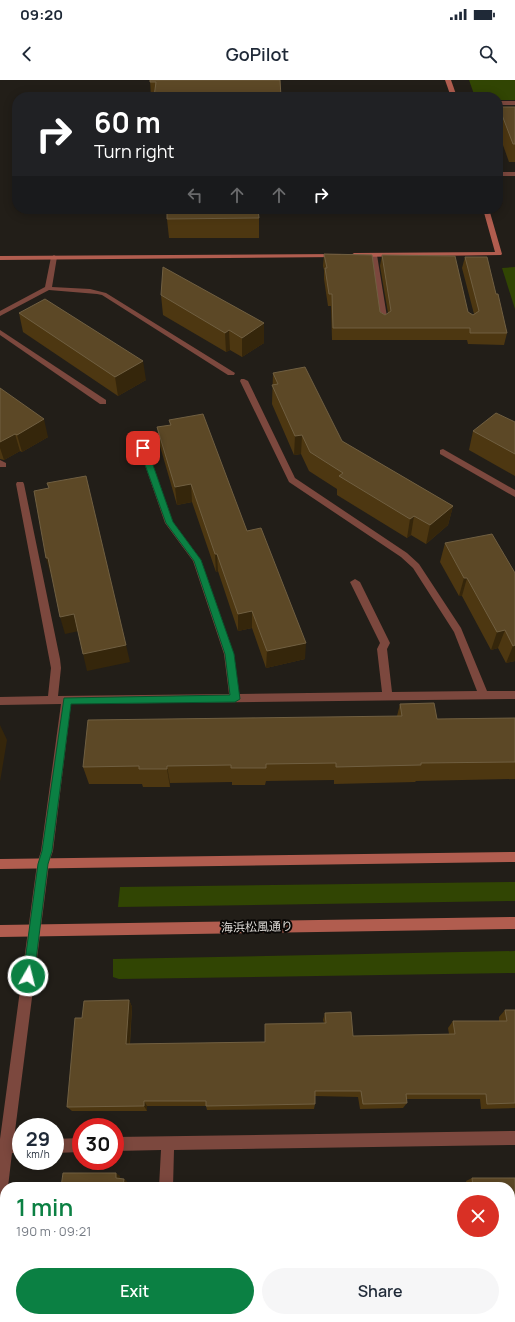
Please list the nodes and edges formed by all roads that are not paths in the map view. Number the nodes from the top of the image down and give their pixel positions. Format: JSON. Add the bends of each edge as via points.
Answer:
{"nodes":[{"id":1,"x":448,"y":80,"type":"edge"},
{"id":2,"x":452,"y":92,"type":"edge"},
{"id":3,"x":503,"y":103,"type":"edge"},
{"id":4,"x":515,"y":103,"type":"edge"},
{"id":5,"x":503,"y":174,"type":"edge"},
{"id":6,"x":515,"y":174,"type":"edge"},
{"id":7,"x":487,"y":214,"type":"edge"},
{"id":8,"x":342,"y":255,"type":"edge"},
{"id":9,"x":350,"y":255,"type":"edge"},
{"id":10,"x":374,"y":255,"type":"junction"},
{"id":11,"x":54,"y":257,"type":"junction"},
{"id":12,"x":0,"y":258,"type":"edge"},
{"id":13,"x":48,"y":288,"type":"junction"},
{"id":14,"x":0,"y":314,"type":"edge"},
{"id":15,"x":384,"y":323,"type":"edge"},
{"id":16,"x":0,"y":332,"type":"edge"},
{"id":17,"x":231,"y":373,"type":"dead end"},
{"id":18,"x":244,"y":381,"type":"dead end"},
{"id":19,"x":103,"y":402,"type":"dead end"},
{"id":20,"x":143,"y":448,"type":"dead end"},
{"id":21,"x":443,"y":452,"type":"dead end"},
{"id":22,"x":20,"y":484,"type":"dead end"},
{"id":23,"x":515,"y":494,"type":"edge"},
{"id":24,"x":355,"y":582,"type":"dead end"},
{"id":25,"x":515,"y":695,"type":"edge"},
{"id":26,"x":484,"y":696,"type":"junction"},
{"id":27,"x":388,"y":697,"type":"junction"},
{"id":28,"x":235,"y":699,"type":"junction"},
{"id":29,"x":67,"y":700,"type":"junction"},
{"id":30,"x":0,"y":701,"type":"edge"},
{"id":31,"x":53,"y":701,"type":"junction"},
{"id":32,"x":515,"y":857,"type":"edge"},
{"id":33,"x":0,"y":864,"type":"edge"},
{"id":34,"x":43,"y":864,"type":"junction"},
{"id":35,"x":515,"y":923,"type":"edge"},
{"id":36,"x":0,"y":931,"type":"edge"},
{"id":37,"x":34,"y":931,"type":"junction"},
{"id":38,"x":515,"y":1138,"type":"edge"},
{"id":39,"x":124,"y":1144,"type":"edge"},
{"id":40,"x":168,"y":1144,"type":"junction"},
{"id":41,"x":3,"y":1146,"type":"edge"},
{"id":42,"x":1,"y":1182,"type":"edge"},
{"id":43,"x":166,"y":1182,"type":"edge"}],
"edges":[{"from":1,"to":2,"type":"street"},
{"from":3,"to":4,"type":"street"},
{"from":5,"to":6,"type":"street"},
{"from":7,"to":10,"type":"street","via":[[499,254],[454,258]]},
{"from":8,"to":11,"type":"street"},
{"from":9,"to":10,"type":"street"},
{"from":10,"to":15,"type":"street"},
{"from":11,"to":12,"type":"street"},
{"from":11,"to":13,"type":"street"},
{"from":13,"to":14,"type":"street"},
{"from":13,"to":17,"type":"street","via":[[62,291],[94,290],[104,294]]},
{"from":16,"to":19,"type":"street"},
{"from":18,"to":26,"type":"street","via":[[292,480],[404,555],[416,566],[458,631]]},
{"from":20,"to":28,"type":"street","via":[[170,523],[197,560],[229,654]]},
{"from":21,"to":23,"type":"street"},
{"from":22,"to":31,"type":"street","via":[[55,659]]},
{"from":24,"to":27,"type":"street","via":[[385,643],[382,649]]},
{"from":25,"to":26,"type":"street"},
{"from":26,"to":27,"type":"street"},
{"from":27,"to":28,"type":"street"},
{"from":28,"to":29,"type":"street"},
{"from":29,"to":31,"type":"street"},
{"from":29,"to":34,"type":"street","via":[[47,851]]},
{"from":30,"to":31,"type":"street"},
{"from":32,"to":34,"type":"street"},
{"from":33,"to":34,"type":"street"},
{"from":34,"to":37,"type":"street"},
{"from":35,"to":37,"type":"street","name":"海浜松風通り"},
{"from":36,"to":37,"type":"street","name":"海浜松風通り"},
{"from":37,"to":41,"type":"street"},
{"from":38,"to":40,"type":"street"},
{"from":39,"to":40,"type":"street"},
{"from":40,"to":43,"type":"street"},
{"from":41,"to":42,"type":"street"}]}
